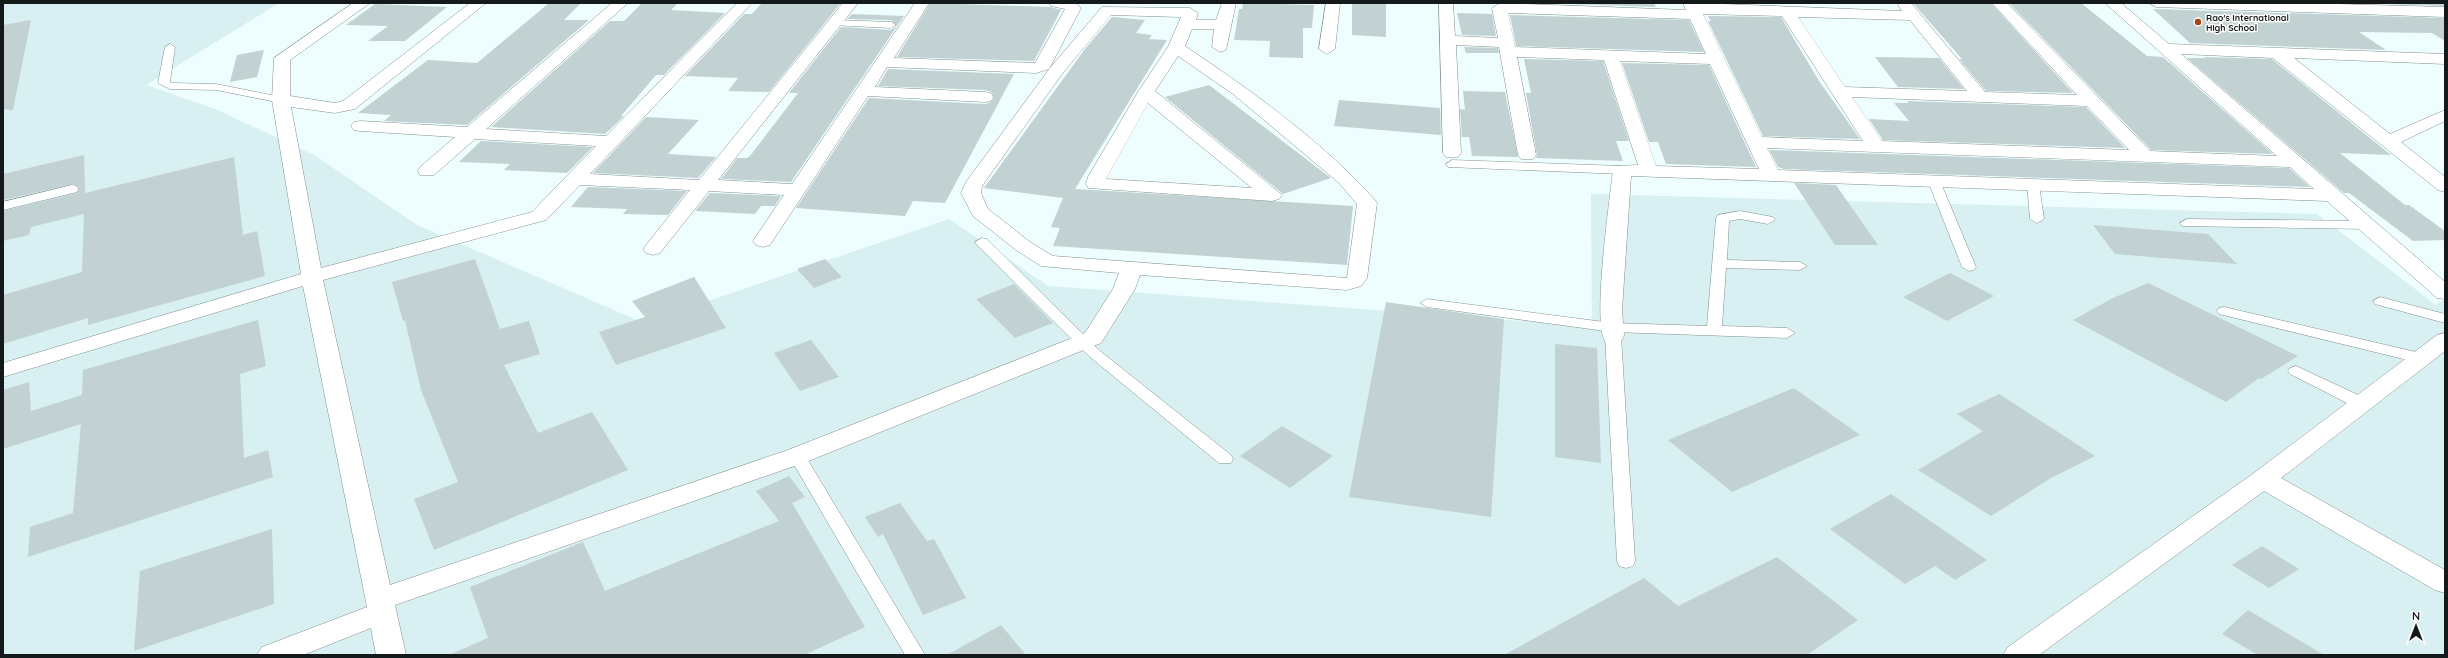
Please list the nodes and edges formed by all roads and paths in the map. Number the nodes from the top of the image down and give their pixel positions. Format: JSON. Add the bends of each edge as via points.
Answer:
{"nodes":[{"id":1,"x":363,"y":3,"type":"edge"},
{"id":2,"x":479,"y":3,"type":"edge"},
{"id":3,"x":621,"y":3,"type":"edge"},
{"id":4,"x":745,"y":3,"type":"edge"},
{"id":5,"x":851,"y":3,"type":"edge"},
{"id":6,"x":922,"y":3,"type":"edge"},
{"id":7,"x":1056,"y":3,"type":"edge"},
{"id":8,"x":1333,"y":3,"type":"edge"},
{"id":9,"x":1446,"y":3,"type":"edge"},
{"id":10,"x":1903,"y":3,"type":"edge"},
{"id":11,"x":1999,"y":3,"type":"edge"},
{"id":12,"x":2112,"y":3,"type":"edge"},
{"id":13,"x":2156,"y":3,"type":"edge"},
{"id":14,"x":2242,"y":4,"type":"edge"},
{"id":15,"x":1692,"y":9,"type":"edge"},
{"id":16,"x":1787,"y":12,"type":"junction"},
{"id":17,"x":2445,"y":12,"type":"edge"},
{"id":18,"x":1225,"y":14,"type":"edge"},
{"id":19,"x":1914,"y":16,"type":"junction"},
{"id":20,"x":1188,"y":19,"type":"junction"},
{"id":21,"x":835,"y":23,"type":"junction"},
{"id":22,"x":891,"y":25,"type":"dead end"},
{"id":23,"x":1448,"y":40,"type":"junction"},
{"id":24,"x":1176,"y":46,"type":"junction"},
{"id":25,"x":170,"y":47,"type":"dead end"},
{"id":26,"x":1220,"y":47,"type":"dead end"},
{"id":27,"x":1507,"y":47,"type":"junction"},
{"id":28,"x":1327,"y":49,"type":"dead end"},
{"id":29,"x":2165,"y":49,"type":"junction"},
{"id":30,"x":2277,"y":53,"type":"junction"},
{"id":31,"x":1610,"y":55,"type":"junction"},
{"id":32,"x":1716,"y":58,"type":"junction"},
{"id":33,"x":2445,"y":59,"type":"edge"},
{"id":34,"x":882,"y":62,"type":"junction"},
{"id":35,"x":862,"y":92,"type":"junction"},
{"id":36,"x":1146,"y":92,"type":"junction"},
{"id":37,"x":1840,"y":92,"type":"junction"},
{"id":38,"x":985,"y":97,"type":"dead end"},
{"id":39,"x":1980,"y":97,"type":"junction"},
{"id":40,"x":281,"y":100,"type":"junction"},
{"id":41,"x":2092,"y":101,"type":"junction"},
{"id":42,"x":2445,"y":115,"type":"edge"},
{"id":43,"x":360,"y":126,"type":"dead end"},
{"id":44,"x":471,"y":133,"type":"junction"},
{"id":45,"x":2388,"y":141,"type":"junction"},
{"id":46,"x":611,"y":142,"type":"junction"},
{"id":47,"x":1756,"y":142,"type":"junction"},
{"id":48,"x":1876,"y":146,"type":"junction"},
{"id":49,"x":1528,"y":155,"type":"dead end"},
{"id":50,"x":2144,"y":156,"type":"junction"},
{"id":51,"x":1452,"y":158,"type":"joint"},
{"id":52,"x":2294,"y":162,"type":"junction"},
{"id":53,"x":1622,"y":170,"type":"junction"},
{"id":54,"x":427,"y":171,"type":"dead end"},
{"id":55,"x":1649,"y":171,"type":"junction"},
{"id":56,"x":1772,"y":175,"type":"junction"},
{"id":57,"x":575,"y":179,"type":"junction"},
{"id":58,"x":1934,"y":181,"type":"junction"},
{"id":59,"x":2033,"y":184,"type":"junction"},
{"id":60,"x":704,"y":186,"type":"junction"},
{"id":61,"x":2445,"y":186,"type":"edge"},
{"id":62,"x":72,"y":189,"type":"dead end"},
{"id":63,"x":795,"y":190,"type":"junction"},
{"id":64,"x":2332,"y":195,"type":"junction"},
{"id":65,"x":3,"y":206,"type":"edge"},
{"id":66,"x":2037,"y":219,"type":"dead end"},
{"id":67,"x":1768,"y":220,"type":"dead end"},
{"id":68,"x":2187,"y":224,"type":"dead end"},
{"id":69,"x":2366,"y":225,"type":"junction"},
{"id":70,"x":763,"y":241,"type":"dead end"},
{"id":71,"x":982,"y":242,"type":"dead end"},
{"id":72,"x":653,"y":249,"type":"dead end"},
{"id":73,"x":1718,"y":264,"type":"junction"},
{"id":74,"x":1800,"y":266,"type":"dead end"},
{"id":75,"x":1132,"y":267,"type":"junction"},
{"id":76,"x":1969,"y":267,"type":"dead end"},
{"id":77,"x":312,"y":277,"type":"junction"},
{"id":78,"x":2442,"y":287,"type":"edge"},
{"id":79,"x":2380,"y":301,"type":"dead end"},
{"id":80,"x":1427,"y":303,"type":"dead end"},
{"id":81,"x":2224,"y":312,"type":"dead end"},
{"id":82,"x":2445,"y":319,"type":"edge"},
{"id":83,"x":1714,"y":331,"type":"junction"},
{"id":84,"x":1613,"y":332,"type":"junction"},
{"id":85,"x":1787,"y":333,"type":"dead end"},
{"id":86,"x":2445,"y":340,"type":"edge"},
{"id":87,"x":1084,"y":342,"type":"junction"},
{"id":88,"x":2420,"y":358,"type":"junction"},
{"id":89,"x":3,"y":370,"type":"edge"},
{"id":90,"x":2296,"y":371,"type":"dead end"},
{"id":91,"x":2363,"y":404,"type":"junction"},
{"id":92,"x":797,"y":456,"type":"junction"},
{"id":93,"x":1225,"y":459,"type":"dead end"},
{"id":94,"x":2263,"y":479,"type":"junction"},
{"id":95,"x":1626,"y":561,"type":"dead end"},
{"id":96,"x":2445,"y":583,"type":"edge"},
{"id":97,"x":382,"y":606,"type":"junction"},
{"id":98,"x":272,"y":655,"type":"edge"},
{"id":99,"x":391,"y":655,"type":"edge"},
{"id":100,"x":915,"y":655,"type":"edge"},
{"id":101,"x":2018,"y":655,"type":"edge"}],
"edges":[{"from":1,"to":40,"type":"street","via":[[282,58]]},
{"from":2,"to":40,"type":"street","via":[[349,105],[334,108]]},
{"from":3,"to":44,"type":"street"},
{"from":4,"to":46,"type":"street"},
{"from":5,"to":21,"type":"street"},
{"from":6,"to":34,"type":"street"},
{"from":7,"to":34,"type":"street","via":[[1070,4],[1073,8],[1043,66],[1036,68]]},
{"from":8,"to":28,"type":"street"},
{"from":9,"to":23,"type":"street"},
{"from":10,"to":19,"type":"street"},
{"from":11,"to":41,"type":"street"},
{"from":12,"to":29,"type":"street"},
{"from":13,"to":14,"type":"street"},
{"from":14,"to":17,"type":"street"},
{"from":15,"to":16,"type":"street"},
{"from":15,"to":27,"type":"street","via":[[1500,8]]},
{"from":15,"to":32,"type":"street"},
{"from":16,"to":19,"type":"street"},
{"from":16,"to":37,"type":"street"},
{"from":18,"to":20,"type":"street"},
{"from":18,"to":26,"type":"street"},
{"from":19,"to":39,"type":"street"},
{"from":20,"to":24,"type":"street"},
{"from":20,"to":75,"type":"street","via":[[1106,10],[1056,71],[970,193],[980,212],[1048,262]]},
{"from":21,"to":22,"type":"lane"},
{"from":21,"to":60,"type":"street"},
{"from":23,"to":27,"type":"street"},
{"from":23,"to":51,"type":"street"},
{"from":24,"to":36,"type":"street"},
{"from":24,"to":75,"type":"street","via":[[1239,90],[1340,174],[1367,203],[1357,278],[1347,284]]},
{"from":25,"to":40,"type":"lane","via":[[164,83],[170,86],[216,87]]},
{"from":27,"to":31,"type":"street"},
{"from":27,"to":49,"type":"street"},
{"from":29,"to":30,"type":"street"},
{"from":29,"to":52,"type":"street"},
{"from":30,"to":33,"type":"street"},
{"from":30,"to":45,"type":"street"},
{"from":31,"to":32,"type":"street"},
{"from":31,"to":55,"type":"street"},
{"from":32,"to":47,"type":"street"},
{"from":34,"to":35,"type":"street"},
{"from":35,"to":38,"type":"street"},
{"from":35,"to":63,"type":"street"},
{"from":36,"to":36,"type":"street","via":[[1095,184],[1272,195]]},
{"from":37,"to":39,"type":"street"},
{"from":37,"to":48,"type":"street"},
{"from":39,"to":41,"type":"street"},
{"from":40,"to":77,"type":"street"},
{"from":41,"to":50,"type":"street"},
{"from":42,"to":45,"type":"street"},
{"from":43,"to":44,"type":"street"},
{"from":44,"to":46,"type":"street"},
{"from":44,"to":54,"type":"street"},
{"from":45,"to":61,"type":"street"},
{"from":46,"to":57,"type":"street"},
{"from":47,"to":48,"type":"street"},
{"from":47,"to":56,"type":"street"},
{"from":48,"to":50,"type":"street"},
{"from":50,"to":52,"type":"street"},
{"from":51,"to":53,"type":"lane"},
{"from":52,"to":64,"type":"street"},
{"from":53,"to":55,"type":"street"},
{"from":53,"to":84,"type":"street","via":[[1611,310]]},
{"from":55,"to":56,"type":"street"},
{"from":56,"to":58,"type":"street"},
{"from":57,"to":60,"type":"street"},
{"from":57,"to":77,"type":"street","via":[[540,216]]},
{"from":58,"to":59,"type":"street"},
{"from":58,"to":76,"type":"lane"},
{"from":59,"to":64,"type":"street"},
{"from":59,"to":66,"type":"lane"},
{"from":60,"to":63,"type":"street"},
{"from":60,"to":72,"type":"street"},
{"from":62,"to":65,"type":"lane"},
{"from":63,"to":70,"type":"street"},
{"from":64,"to":69,"type":"street"},
{"from":67,"to":73,"type":"lane","via":[[1740,215],[1723,218]]},
{"from":68,"to":69,"type":"lane"},
{"from":69,"to":78,"type":"street"},
{"from":71,"to":87,"type":"lane"},
{"from":73,"to":74,"type":"lane"},
{"from":73,"to":83,"type":"lane"},
{"from":75,"to":87,"type":"street","via":[[1124,289],[1093,338]]},
{"from":77,"to":89,"type":"street"},
{"from":77,"to":97,"type":"street"},
{"from":79,"to":82,"type":"lane"},
{"from":80,"to":84,"type":"lane"},
{"from":81,"to":88,"type":"lane"},
{"from":83,"to":84,"type":"lane"},
{"from":83,"to":85,"type":"lane"},
{"from":84,"to":95,"type":"lane"},
{"from":86,"to":88,"type":"street"},
{"from":87,"to":92,"type":"street"},
{"from":87,"to":93,"type":"lane","via":[[1095,354]]},
{"from":88,"to":91,"type":"street"},
{"from":90,"to":91,"type":"lane"},
{"from":91,"to":94,"type":"street"},
{"from":92,"to":97,"type":"street"},
{"from":92,"to":100,"type":"lane"},
{"from":94,"to":96,"type":"street"},
{"from":94,"to":101,"type":"street"},
{"from":97,"to":98,"type":"street"},
{"from":97,"to":99,"type":"street"}]}
